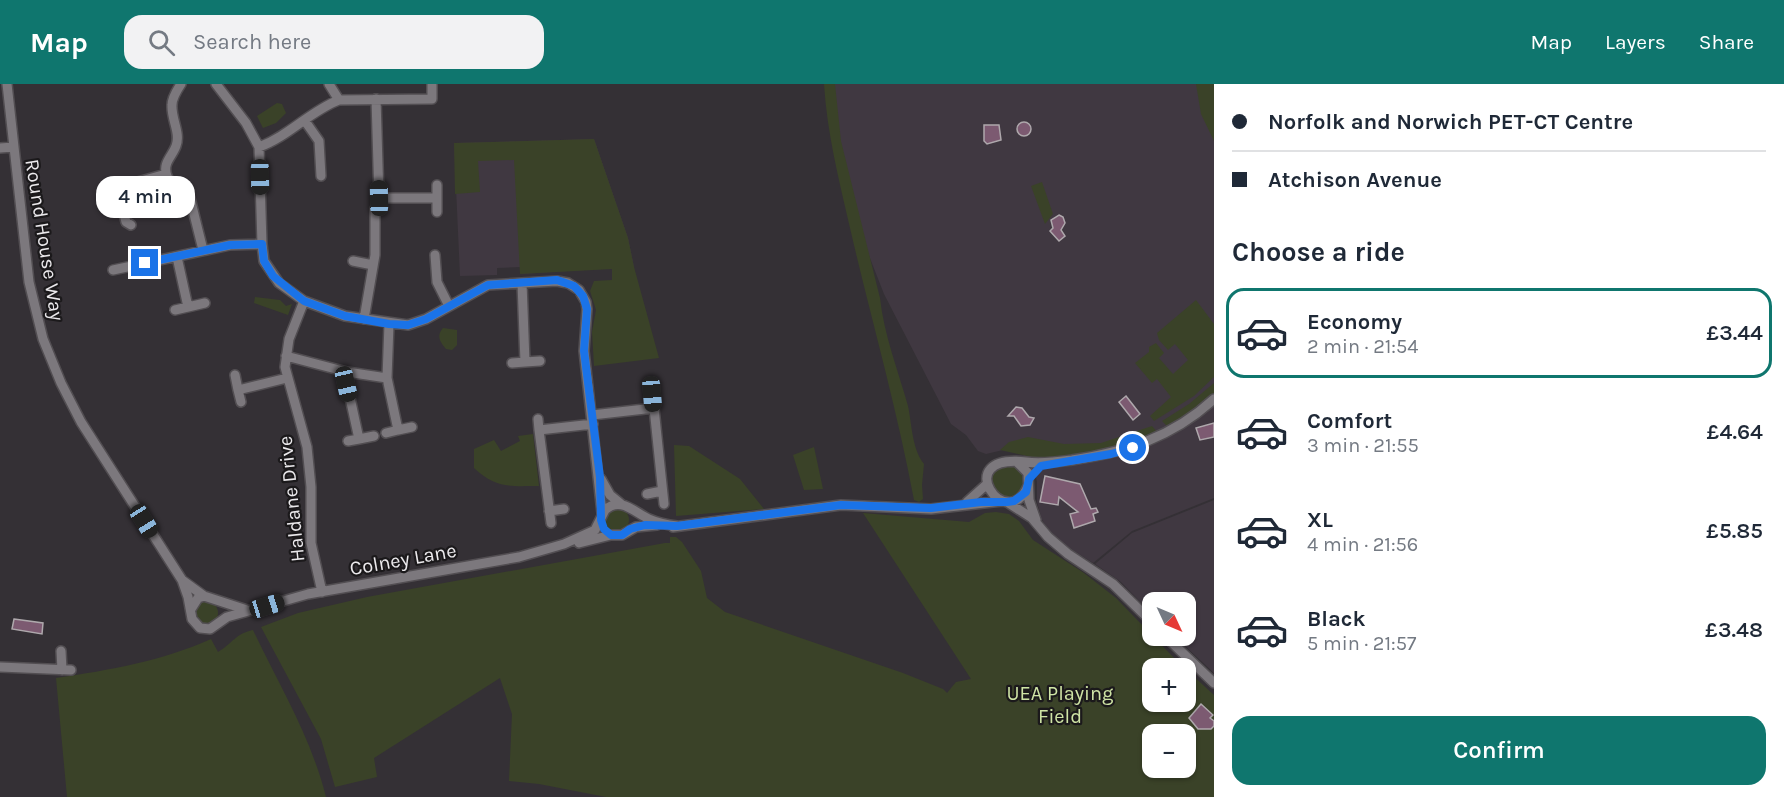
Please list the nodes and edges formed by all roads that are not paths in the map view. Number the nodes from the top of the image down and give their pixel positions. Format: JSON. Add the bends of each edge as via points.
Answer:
{"nodes":[{"id":1,"x":7,"y":84,"type":"edge"},
{"id":2,"x":181,"y":84,"type":"edge"},
{"id":3,"x":216,"y":84,"type":"edge"},
{"id":4,"x":328,"y":84,"type":"edge"},
{"id":5,"x":432,"y":85,"type":"edge"},
{"id":6,"x":376,"y":99,"type":"junction"},
{"id":7,"x":339,"y":100,"type":"junction"},
{"id":8,"x":305,"y":121,"type":"junction"},
{"id":9,"x":13,"y":147,"type":"junction"},
{"id":10,"x":259,"y":147,"type":"junction"},
{"id":11,"x":0,"y":148,"type":"edge"},
{"id":12,"x":166,"y":174,"type":"junction"},
{"id":13,"x":321,"y":176,"type":"dead end"},
{"id":14,"x":437,"y":185,"type":"dead end"},
{"id":15,"x":379,"y":198,"type":"junction"},
{"id":16,"x":437,"y":198,"type":"junction"},
{"id":17,"x":437,"y":212,"type":"dead end"},
{"id":18,"x":131,"y":225,"type":"dead end"},
{"id":19,"x":262,"y":244,"type":"junction"},
{"id":20,"x":203,"y":250,"type":"junction"},
{"id":21,"x":435,"y":255,"type":"dead end"},
{"id":22,"x":124,"y":256,"type":"dead end"},
{"id":23,"x":177,"y":257,"type":"junction"},
{"id":24,"x":353,"y":261,"type":"dead end"},
{"id":25,"x":374,"y":266,"type":"junction"},
{"id":26,"x":126,"y":267,"type":"junction"},
{"id":27,"x":113,"y":270,"type":"dead end"},
{"id":28,"x":522,"y":283,"type":"junction"},
{"id":29,"x":304,"y":301,"type":"junction"},
{"id":30,"x":205,"y":303,"type":"dead end"},
{"id":31,"x":449,"y":306,"type":"junction"},
{"id":32,"x":188,"y":307,"type":"junction"},
{"id":33,"x":175,"y":310,"type":"dead end"},
{"id":34,"x":364,"y":319,"type":"junction"},
{"id":35,"x":389,"y":324,"type":"junction"},
{"id":36,"x":285,"y":356,"type":"junction"},
{"id":37,"x":540,"y":361,"type":"dead end"},
{"id":38,"x":525,"y":362,"type":"junction"},
{"id":39,"x":512,"y":363,"type":"dead end"},
{"id":40,"x":347,"y":372,"type":"junction"},
{"id":41,"x":235,"y":375,"type":"dead end"},
{"id":42,"x":287,"y":378,"type":"junction"},
{"id":43,"x":387,"y":378,"type":"junction"},
{"id":44,"x":238,"y":390,"type":"junction"},
{"id":45,"x":652,"y":394,"type":"dead end"},
{"id":46,"x":1214,"y":399,"type":"edge"},
{"id":47,"x":241,"y":402,"type":"dead end"},
{"id":48,"x":654,"y":408,"type":"junction"},
{"id":49,"x":538,"y":419,"type":"dead end"},
{"id":50,"x":593,"y":419,"type":"junction"},
{"id":51,"x":412,"y":427,"type":"dead end"},
{"id":52,"x":398,"y":430,"type":"junction"},
{"id":53,"x":539,"y":430,"type":"junction"},
{"id":54,"x":386,"y":433,"type":"dead end"},
{"id":55,"x":374,"y":436,"type":"dead end"},
{"id":56,"x":359,"y":439,"type":"junction"},
{"id":57,"x":348,"y":441,"type":"dead end"},
{"id":58,"x":1012,"y":460,"type":"junction"},
{"id":59,"x":1046,"y":464,"type":"junction"},
{"id":60,"x":600,"y":477,"type":"junction"},
{"id":61,"x":1029,"y":482,"type":"junction"},
{"id":62,"x":987,"y":484,"type":"junction"},
{"id":63,"x":662,"y":491,"type":"junction"},
{"id":64,"x":647,"y":494,"type":"dead end"},
{"id":65,"x":1004,"y":501,"type":"junction"},
{"id":66,"x":664,"y":504,"type":"dead end"},
{"id":67,"x":962,"y":504,"type":"junction"},
{"id":68,"x":624,"y":505,"type":"junction"},
{"id":69,"x":564,"y":509,"type":"dead end"},
{"id":70,"x":549,"y":511,"type":"junction"},
{"id":71,"x":602,"y":517,"type":"junction"},
{"id":72,"x":551,"y":523,"type":"dead end"},
{"id":73,"x":1038,"y":525,"type":"junction"},
{"id":74,"x":677,"y":526,"type":"junction"},
{"id":75,"x":630,"y":529,"type":"junction"},
{"id":76,"x":611,"y":535,"type":"junction"},
{"id":77,"x":564,"y":544,"type":"junction"},
{"id":78,"x":182,"y":580,"type":"junction"},
{"id":79,"x":322,"y":592,"type":"junction"},
{"id":80,"x":204,"y":596,"type":"junction"},
{"id":81,"x":218,"y":600,"type":"junction"},
{"id":82,"x":191,"y":609,"type":"junction"},
{"id":83,"x":249,"y":610,"type":"junction"},
{"id":84,"x":1142,"y":612,"type":"edge"},
{"id":85,"x":219,"y":623,"type":"junction"},
{"id":86,"x":1176,"y":646,"type":"edge"},
{"id":87,"x":61,"y":651,"type":"dead end"},
{"id":88,"x":0,"y":667,"type":"edge"},
{"id":89,"x":1214,"y":682,"type":"edge"}],
"edges":[{"from":1,"to":9,"type":"street","name":"Round House Way"},
{"from":2,"to":12,"type":"street","via":[[171,103],[177,137],[176,147],[167,160]]},
{"from":3,"to":10,"type":"street"},
{"from":4,"to":7,"type":"street"},
{"from":5,"to":6,"type":"street","via":[[432,104]]},
{"from":6,"to":7,"type":"street"},
{"from":6,"to":15,"type":"street"},
{"from":7,"to":8,"type":"street"},
{"from":8,"to":10,"type":"street","via":[[283,137]]},
{"from":8,"to":13,"type":"street","via":[[321,146]]},
{"from":9,"to":11,"type":"street"},
{"from":9,"to":78,"type":"street","name":"Round House Way","via":[[29,282],[52,365],[81,422]]},
{"from":10,"to":19,"type":"street"},
{"from":12,"to":18,"type":"street","via":[[120,187],[126,222]]},
{"from":12,"to":20,"type":"street","via":[[190,198]]},
{"from":14,"to":16,"type":"street"},
{"from":15,"to":16,"type":"street"},
{"from":15,"to":25,"type":"street","via":[[375,209]]},
{"from":16,"to":17,"type":"street"},
{"from":19,"to":20,"type":"street"},
{"from":19,"to":29,"type":"street","via":[[264,261],[273,276]]},
{"from":20,"to":23,"type":"street"},
{"from":21,"to":31,"type":"street","via":[[437,282]]},
{"from":22,"to":26,"type":"street"},
{"from":23,"to":26,"type":"street"},
{"from":23,"to":32,"type":"street"},
{"from":24,"to":25,"type":"street"},
{"from":25,"to":34,"type":"street"},
{"from":26,"to":27,"type":"street"},
{"from":28,"to":31,"type":"street","via":[[488,285]]},
{"from":28,"to":38,"type":"street"},
{"from":28,"to":50,"type":"street","via":[[562,281],[583,296],[587,309],[584,351]]},
{"from":29,"to":34,"type":"street"},
{"from":29,"to":36,"type":"street","name":"Haldane Drive"},
{"from":30,"to":32,"type":"street"},
{"from":31,"to":35,"type":"street","via":[[408,325]]},
{"from":32,"to":33,"type":"street"},
{"from":34,"to":35,"type":"street"},
{"from":35,"to":43,"type":"street"},
{"from":36,"to":40,"type":"street"},
{"from":36,"to":42,"type":"street","name":"Haldane Drive"},
{"from":37,"to":38,"type":"street"},
{"from":38,"to":39,"type":"street"},
{"from":40,"to":43,"type":"street"},
{"from":40,"to":56,"type":"street","via":[[346,384]]},
{"from":41,"to":44,"type":"street"},
{"from":42,"to":44,"type":"street"},
{"from":42,"to":79,"type":"street","name":"Haldane Drive","via":[[307,447],[311,543]]},
{"from":43,"to":52,"type":"street"},
{"from":44,"to":47,"type":"street"},
{"from":45,"to":48,"type":"street"},
{"from":46,"to":59,"type":"street","via":[[1180,426],[1133,448]]},
{"from":48,"to":50,"type":"street"},
{"from":48,"to":63,"type":"street"},
{"from":49,"to":53,"type":"street"},
{"from":50,"to":53,"type":"street"},
{"from":50,"to":60,"type":"street"},
{"from":51,"to":52,"type":"street"},
{"from":52,"to":54,"type":"street"},
{"from":53,"to":70,"type":"street"},
{"from":55,"to":56,"type":"street"},
{"from":56,"to":57,"type":"street"},
{"from":58,"to":59,"type":"street"},
{"from":58,"to":61,"type":"street","via":[[1025,469]]},
{"from":58,"to":62,"type":"street","via":[[994,465]]},
{"from":59,"to":61,"type":"street","via":[[1039,467]]},
{"from":60,"to":68,"type":"street","via":[[610,495]]},
{"from":60,"to":71,"type":"street"},
{"from":61,"to":65,"type":"street","via":[[1020,498]]},
{"from":61,"to":73,"type":"street","via":[[1029,500]]},
{"from":62,"to":65,"type":"street","via":[[992,494]]},
{"from":62,"to":67,"type":"street"},
{"from":63,"to":64,"type":"street"},
{"from":63,"to":66,"type":"street"},
{"from":65,"to":67,"type":"street","name":"Colney Lane"},
{"from":65,"to":73,"type":"street"},
{"from":67,"to":74,"type":"street","name":"Colney Lane","via":[[931,508],[841,505]]},
{"from":68,"to":71,"type":"street","name":"Colney Lane","via":[[608,506]]},
{"from":68,"to":74,"type":"street","name":"Colney Lane","via":[[648,519]]},
{"from":68,"to":75,"type":"street","via":[[633,516]]},
{"from":69,"to":70,"type":"street"},
{"from":70,"to":72,"type":"street"},
{"from":71,"to":76,"type":"street","via":[[604,529]]},
{"from":71,"to":77,"type":"street","name":"Colney Lane","via":[[592,532]]},
{"from":73,"to":84,"type":"street","via":[[1068,554],[1113,584]]},
{"from":74,"to":75,"type":"street","name":"Colney Lane"},
{"from":75,"to":76,"type":"street","name":"Colney Lane","via":[[622,535]]},
{"from":76,"to":77,"type":"street","name":"Colney Lane"},
{"from":77,"to":79,"type":"street","name":"Colney Lane","via":[[519,557]]},
{"from":78,"to":80,"type":"street","name":"Round House Way"},
{"from":78,"to":82,"type":"street","name":"Round House Way"},
{"from":79,"to":83,"type":"street","name":"Colney Lane"},
{"from":80,"to":81,"type":"street"},
{"from":80,"to":82,"type":"street"},
{"from":81,"to":83,"type":"street"},
{"from":81,"to":85,"type":"street","via":[[223,611]]},
{"from":82,"to":85,"type":"street","name":"Colney Lane","via":[[192,619],[200,628],[210,629]]},
{"from":83,"to":85,"type":"street","name":"Colney Lane"},
{"from":86,"to":89,"type":"street"},
{"from":87,"to":88,"type":"street","via":[[67,670]]}]}
